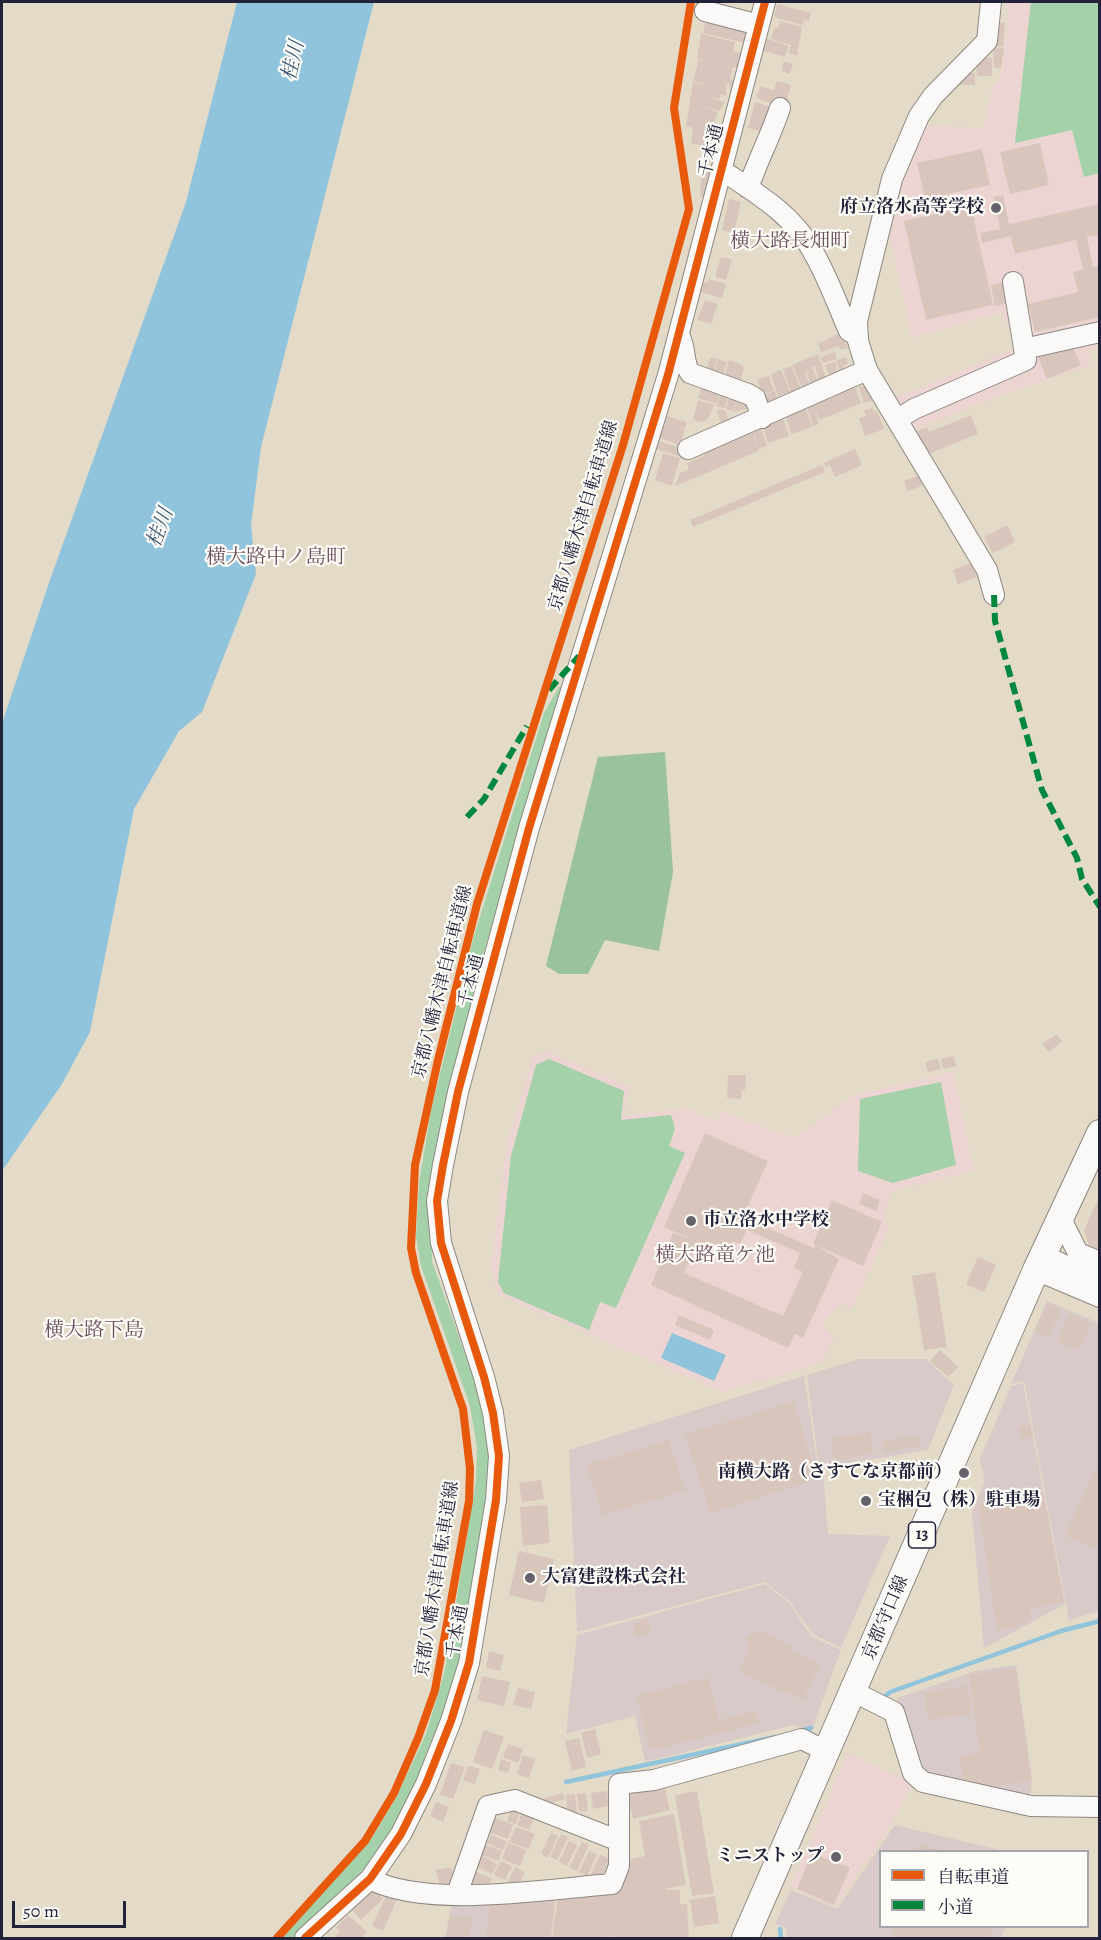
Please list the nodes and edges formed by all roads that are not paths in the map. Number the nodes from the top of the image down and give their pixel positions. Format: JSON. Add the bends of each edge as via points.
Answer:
{"nodes":[{"id":1,"x":765,"y":2,"type":"edge"},
{"id":2,"x":991,"y":2,"type":"edge"},
{"id":3,"x":705,"y":11,"type":"dead end"},
{"id":4,"x":759,"y":25,"type":"junction"},
{"id":5,"x":780,"y":108,"type":"dead end"},
{"id":6,"x":723,"y":171,"type":"junction"},
{"id":7,"x":748,"y":188,"type":"junction"},
{"id":8,"x":1013,"y":282,"type":"dead end"},
{"id":9,"x":1100,"y":332,"type":"edge"},
{"id":10,"x":679,"y":334,"type":"junction"},
{"id":11,"x":858,"y":336,"type":"junction"},
{"id":12,"x":1024,"y":349,"type":"junction"},
{"id":13,"x":867,"y":370,"type":"junction"},
{"id":14,"x":762,"y":418,"type":"junction"},
{"id":15,"x":898,"y":419,"type":"junction"},
{"id":16,"x":688,"y":449,"type":"dead end"},
{"id":17,"x":994,"y":595,"type":"dead end"},
{"id":18,"x":1100,"y":1132,"type":"edge"},
{"id":19,"x":1060,"y":1219,"type":"junction"},
{"id":20,"x":1100,"y":1262,"type":"edge"},
{"id":21,"x":1040,"y":1263,"type":"junction"},
{"id":22,"x":1100,"y":1282,"type":"edge"},
{"id":23,"x":1100,"y":1297,"type":"edge"},
{"id":24,"x":861,"y":1696,"type":"junction"},
{"id":25,"x":827,"y":1752,"type":"junction"},
{"id":26,"x":1100,"y":1807,"type":"edge"},
{"id":27,"x":619,"y":1841,"type":"junction"},
{"id":28,"x":370,"y":1879,"type":"junction"},
{"id":29,"x":457,"y":1894,"type":"junction"},
{"id":30,"x":305,"y":1938,"type":"edge"},
{"id":31,"x":745,"y":1938,"type":"edge"}],
"edges":[{"from":1,"to":4,"type":"street","name":"千本通"},
{"from":2,"to":11,"type":"street","via":[[987,41],[933,96],[919,116],[891,179],[857,321]]},
{"from":3,"to":4,"type":"street"},
{"from":4,"to":6,"type":"street","name":"千本通"},
{"from":5,"to":7,"type":"street"},
{"from":6,"to":7,"type":"street"},
{"from":6,"to":10,"type":"street","name":"千本通"},
{"from":7,"to":11,"type":"street","via":[[801,233],[849,330]]},
{"from":8,"to":12,"type":"street"},
{"from":9,"to":12,"type":"street"},
{"from":10,"to":14,"type":"street","via":[[690,374],[755,398]]},
{"from":10,"to":28,"type":"street","name":"千本通","via":[[529,828],[442,1165],[437,1201],[441,1243],[493,1413],[499,1456],[496,1500],[469,1663],[452,1721],[401,1834]]},
{"from":11,"to":13,"type":"street"},
{"from":12,"to":15,"type":"street","via":[[1026,360]]},
{"from":13,"to":14,"type":"street"},
{"from":13,"to":15,"type":"street"},
{"from":14,"to":16,"type":"street"},
{"from":15,"to":17,"type":"street","via":[[987,570]]},
{"from":18,"to":19,"type":"main road","name":"京都守口線","number":"13"},
{"from":19,"to":20,"type":"street","via":[[1078,1253]]},
{"from":19,"to":21,"type":"main road","name":"京都守口線","number":"13"},
{"from":21,"to":22,"type":"street"},
{"from":21,"to":23,"type":"street"},
{"from":21,"to":24,"type":"main road","name":"京都守口線","number":"13"},
{"from":24,"to":25,"type":"main road","name":"京都守口線","number":"13"},
{"from":24,"to":26,"type":"street","via":[[894,1712],[913,1773],[923,1782],[1032,1806]]},
{"from":25,"to":27,"type":"street","via":[[802,1739],[654,1780],[619,1784]]},
{"from":25,"to":31,"type":"main road","name":"京都守口線","number":"13"},
{"from":27,"to":29,"type":"street","via":[[619,1866],[612,1884]]},
{"from":27,"to":29,"type":"street","via":[[514,1800],[488,1806]]},
{"from":28,"to":29,"type":"street","via":[[388,1889]]},
{"from":28,"to":30,"type":"street","name":"千本通"}]}
